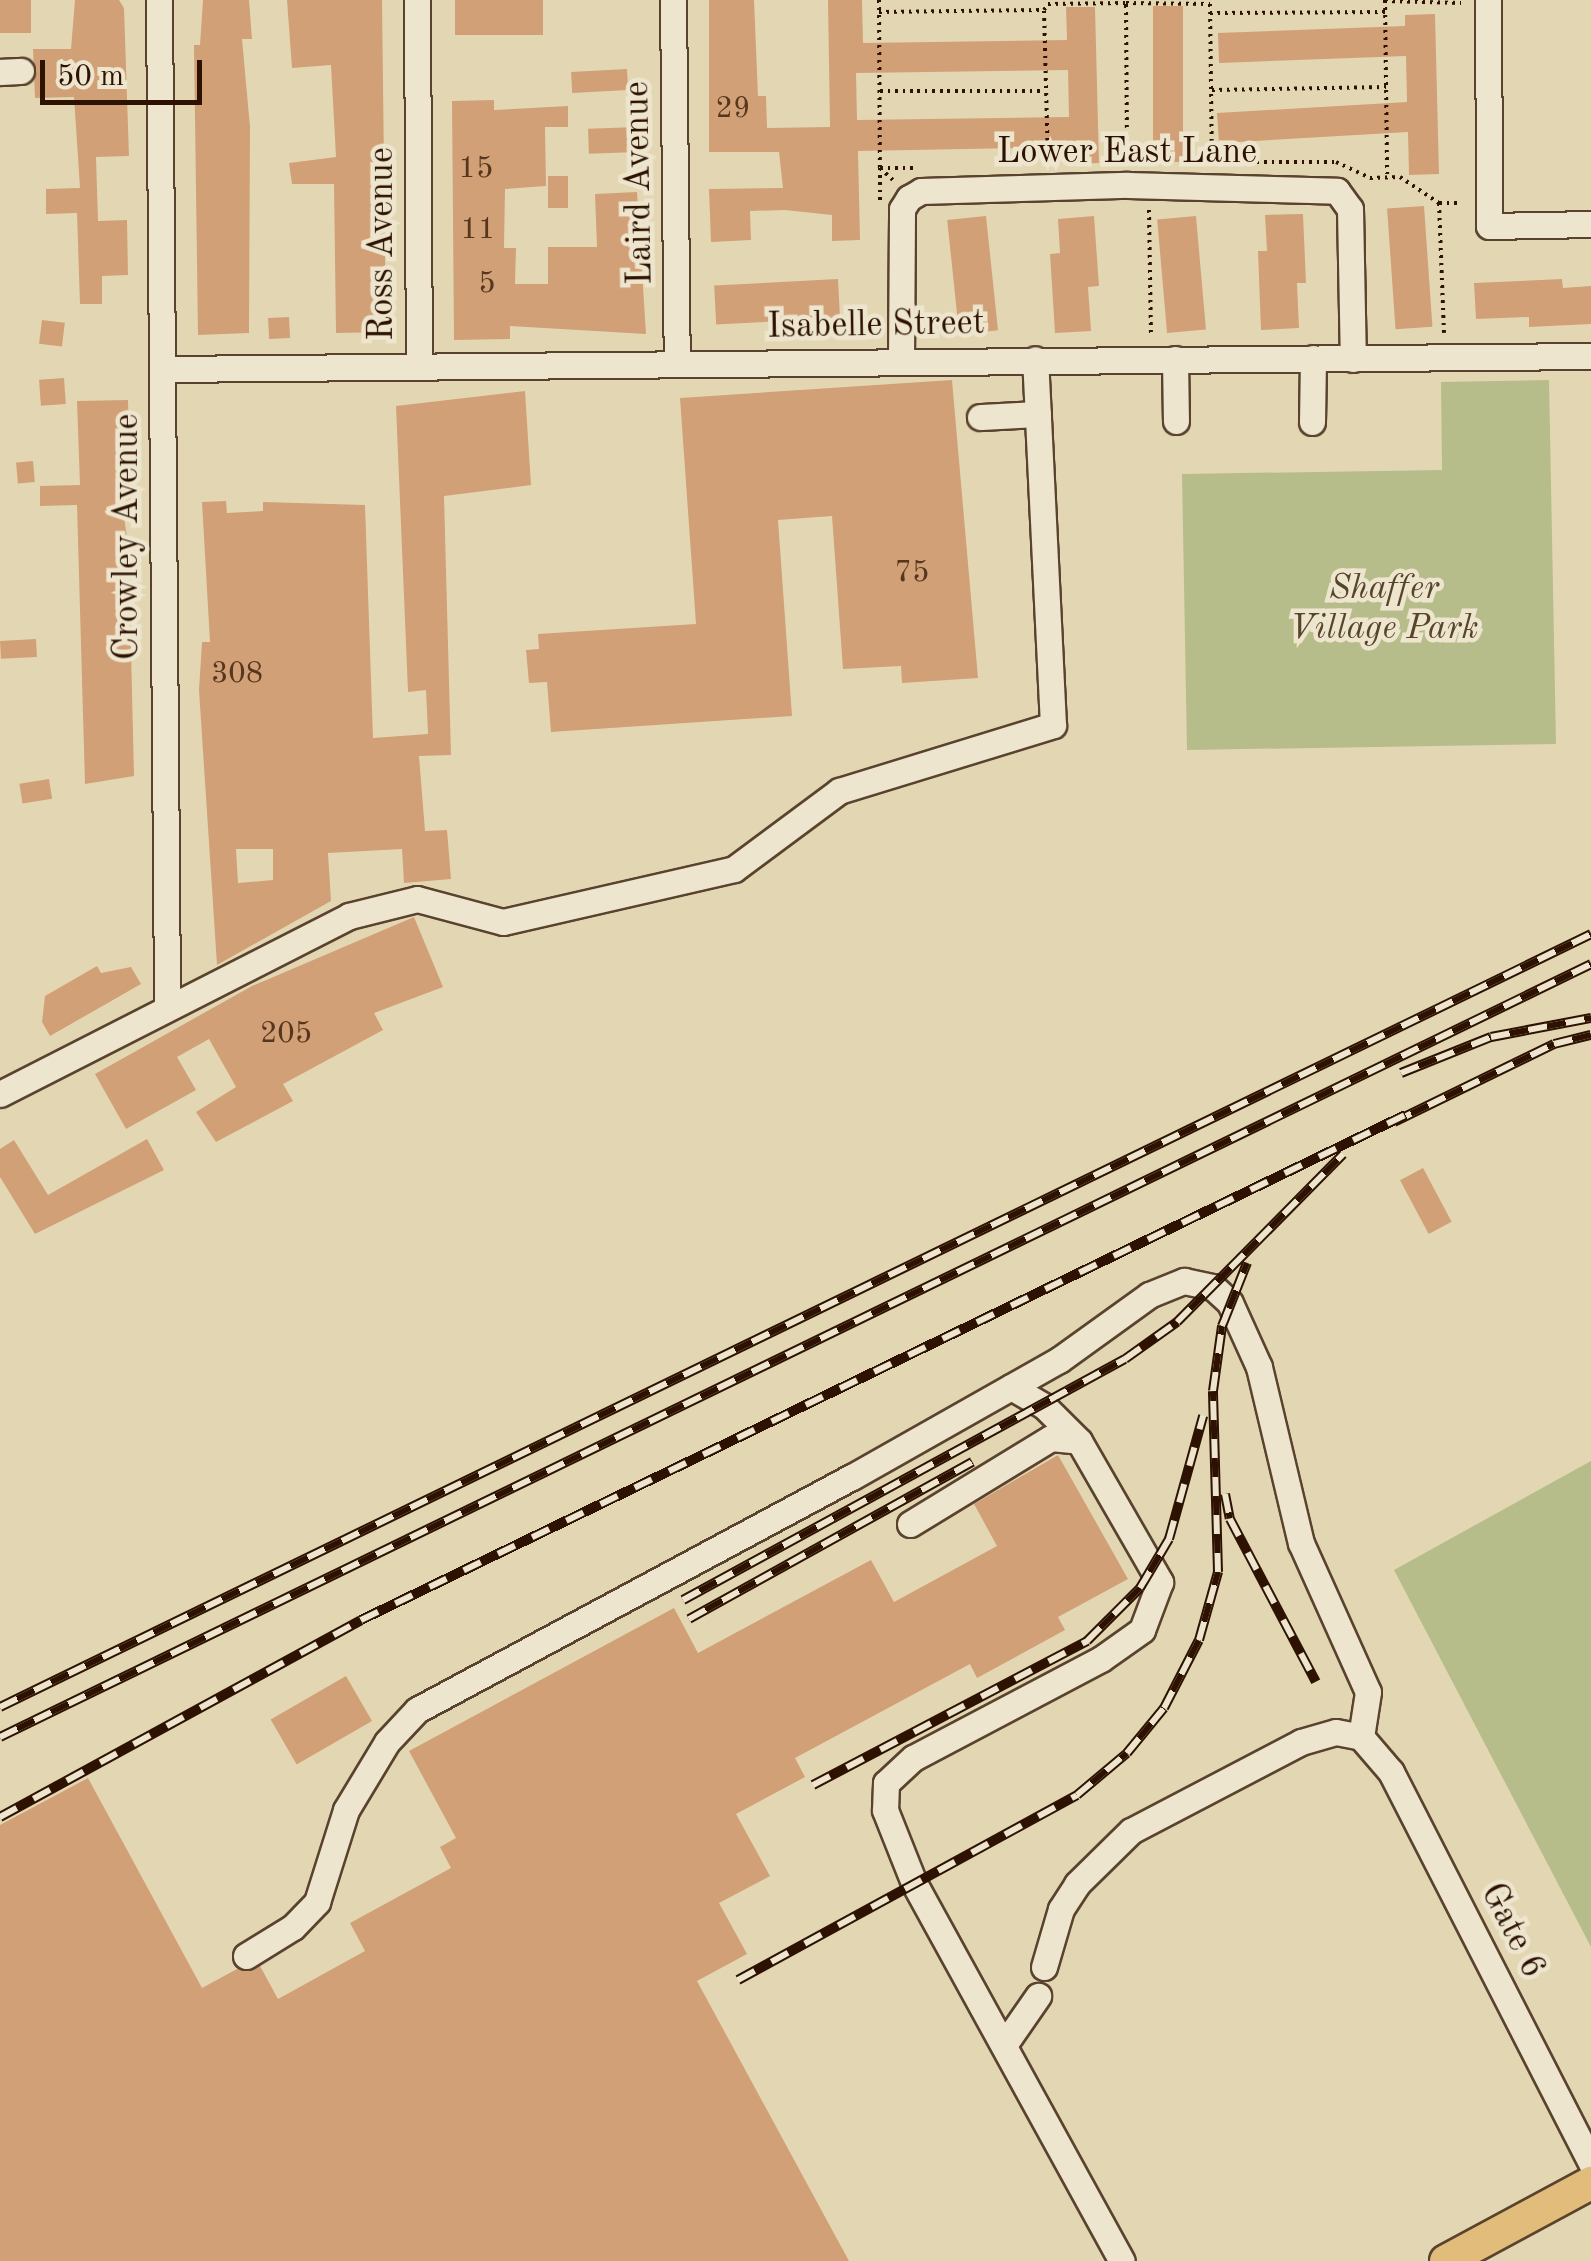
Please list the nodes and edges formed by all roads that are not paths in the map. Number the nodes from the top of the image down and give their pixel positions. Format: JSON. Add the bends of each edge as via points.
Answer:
{"nodes":[{"id":1,"x":159,"y":0,"type":"edge"},
{"id":2,"x":417,"y":0,"type":"edge"},
{"id":3,"x":673,"y":0,"type":"edge"},
{"id":4,"x":1488,"y":0,"type":"edge"},
{"id":5,"x":1591,"y":224,"type":"edge"},
{"id":6,"x":1591,"y":356,"type":"edge"},
{"id":7,"x":1313,"y":358,"type":"junction"},
{"id":8,"x":1353,"y":358,"type":"junction"},
{"id":9,"x":1176,"y":359,"type":"junction"},
{"id":10,"x":901,"y":360,"type":"junction"},
{"id":11,"x":1035,"y":360,"type":"junction"},
{"id":12,"x":677,"y":364,"type":"junction"},
{"id":13,"x":419,"y":367,"type":"junction"},
{"id":14,"x":162,"y":370,"type":"junction"},
{"id":15,"x":1038,"y":414,"type":"junction"},
{"id":16,"x":980,"y":417,"type":"dead end"},
{"id":17,"x":1176,"y":421,"type":"dead end"},
{"id":18,"x":1312,"y":422,"type":"dead end"},
{"id":19,"x":167,"y":1003,"type":"junction"},
{"id":20,"x":0,"y":1094,"type":"edge"},
{"id":21,"x":1011,"y":1388,"type":"junction"},
{"id":22,"x":1080,"y":1441,"type":"junction"},
{"id":23,"x":910,"y":1524,"type":"dead end"},
{"id":24,"x":1361,"y":1737,"type":"junction"},
{"id":25,"x":246,"y":1956,"type":"dead end"},
{"id":26,"x":1044,"y":1967,"type":"dead end"},
{"id":27,"x":1038,"y":1996,"type":"dead end"},
{"id":28,"x":1004,"y":2045,"type":"junction"},
{"id":29,"x":1591,"y":2163,"type":"edge"},
{"id":30,"x":1591,"y":2183,"type":"edge"},
{"id":31,"x":1122,"y":2261,"type":"edge"},
{"id":32,"x":1446,"y":2261,"type":"edge"}],
"edges":[{"from":1,"to":14,"type":"street","name":"Crowley Avenue"},
{"from":2,"to":13,"type":"street","name":"Ross Avenue"},
{"from":3,"to":12,"type":"street","name":"Laird Avenue"},
{"from":4,"to":5,"type":"street","via":[[1489,226]]},
{"from":6,"to":8,"type":"street","name":"Isabelle Street"},
{"from":7,"to":8,"type":"street","name":"Isabelle Street"},
{"from":7,"to":9,"type":"street","name":"Isabelle Street"},
{"from":7,"to":18,"type":"street"},
{"from":8,"to":10,"type":"street","name":"Lower East Lane","via":[[1346,198],[1327,188],[1128,185],[901,189]]},
{"from":9,"to":11,"type":"street","name":"Isabelle Street"},
{"from":9,"to":17,"type":"street"},
{"from":10,"to":11,"type":"street","name":"Isabelle Street"},
{"from":10,"to":12,"type":"street","name":"Isabelle Street"},
{"from":11,"to":15,"type":"street"},
{"from":12,"to":13,"type":"street","name":"Isabelle Street"},
{"from":13,"to":14,"type":"street","name":"Isabelle Street"},
{"from":14,"to":19,"type":"street","name":"Crowley Avenue"},
{"from":15,"to":16,"type":"street"},
{"from":15,"to":19,"type":"street","via":[[1053,725],[839,791],[734,869],[503,922],[417,899],[400,901],[350,916]]},
{"from":19,"to":20,"type":"street"},
{"from":21,"to":22,"type":"street","via":[[1044,1407]]},
{"from":21,"to":24,"type":"street","via":[[1167,1285],[1199,1282],[1230,1303],[1259,1367],[1301,1543],[1362,1673],[1369,1705]]},
{"from":21,"to":25,"type":"street","via":[[416,1710],[387,1742],[346,1810],[317,1902],[294,1926]]},
{"from":22,"to":23,"type":"street","via":[[1050,1438]]},
{"from":22,"to":28,"type":"street","via":[[1160,1582],[1142,1630],[1102,1659],[913,1758],[886,1783],[885,1810],[914,1883]]},
{"from":24,"to":26,"type":"street","via":[[1336,1732],[1301,1742],[1131,1832],[1077,1884]]},
{"from":24,"to":29,"type":"street","name":"Gate 6","via":[[1391,1772]]},
{"from":27,"to":28,"type":"street"},
{"from":28,"to":31,"type":"street"},
{"from":30,"to":32,"type":"main road"}]}
